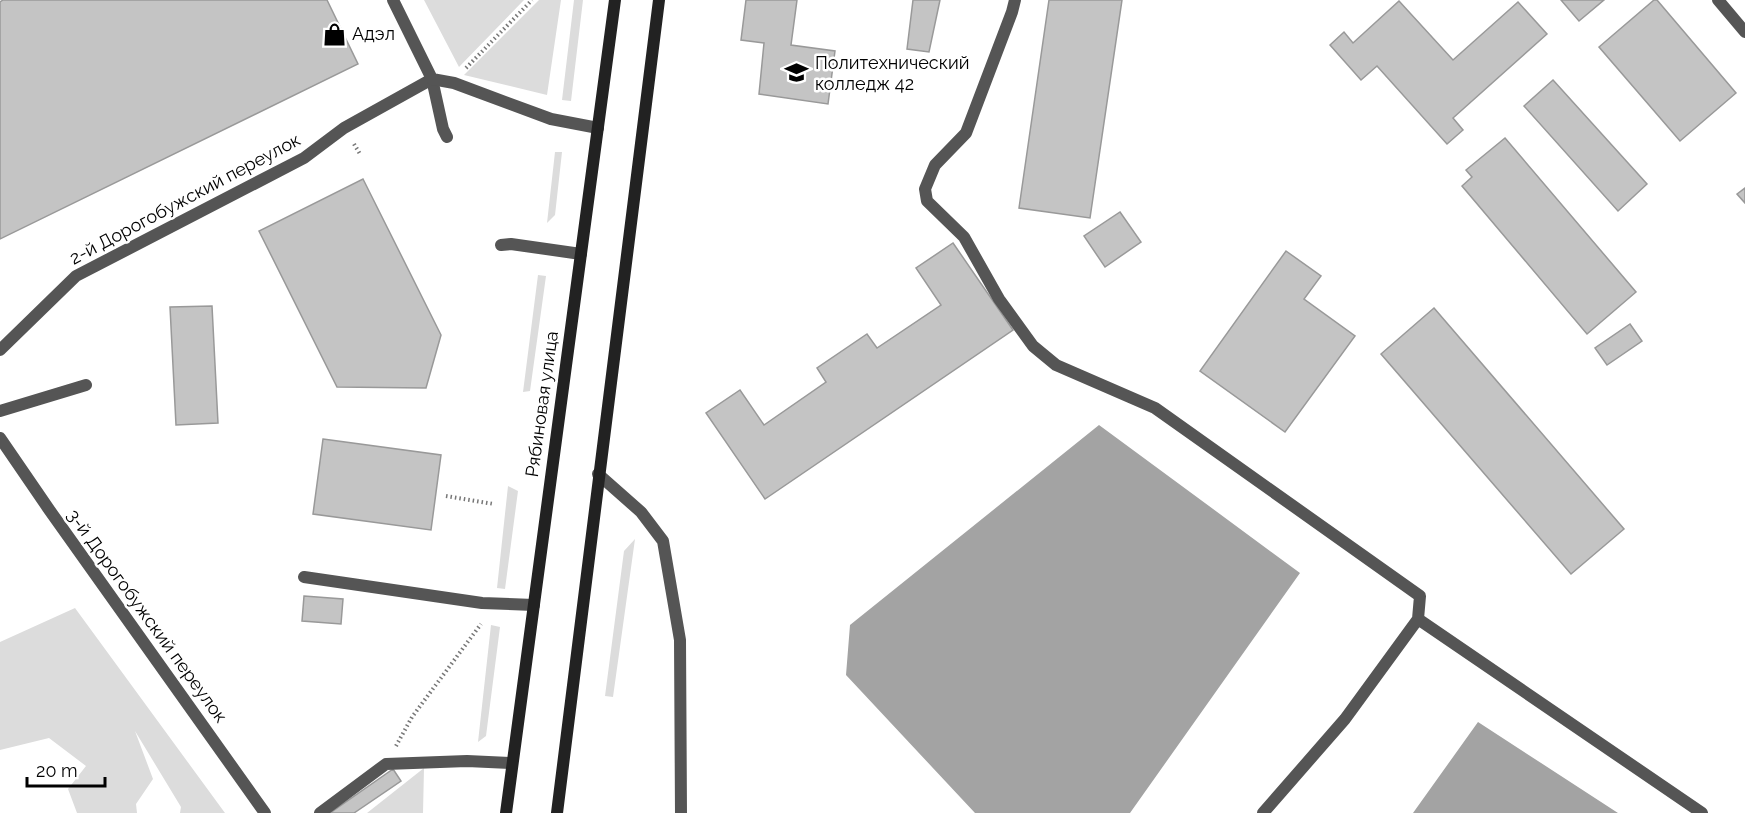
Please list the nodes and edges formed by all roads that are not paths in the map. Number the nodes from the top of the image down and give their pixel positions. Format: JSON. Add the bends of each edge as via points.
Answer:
{"nodes":[{"id":1,"x":393,"y":0,"type":"edge"},
{"id":2,"x":615,"y":0,"type":"edge"},
{"id":3,"x":659,"y":0,"type":"edge"},
{"id":4,"x":1015,"y":0,"type":"edge"},
{"id":5,"x":1718,"y":0,"type":"edge"},
{"id":6,"x":1745,"y":32,"type":"edge"},
{"id":7,"x":432,"y":79,"type":"junction"},
{"id":8,"x":598,"y":128,"type":"junction"},
{"id":9,"x":447,"y":137,"type":"dead end"},
{"id":10,"x":501,"y":245,"type":"dead end"},
{"id":11,"x":581,"y":254,"type":"junction"},
{"id":12,"x":0,"y":350,"type":"edge"},
{"id":13,"x":86,"y":385,"type":"dead end"},
{"id":14,"x":0,"y":411,"type":"edge"},
{"id":15,"x":0,"y":438,"type":"edge"},
{"id":16,"x":598,"y":474,"type":"junction"},
{"id":17,"x":304,"y":577,"type":"dead end"},
{"id":18,"x":534,"y":605,"type":"junction"},
{"id":19,"x":1418,"y":619,"type":"junction"},
{"id":20,"x":512,"y":763,"type":"junction"},
{"id":21,"x":265,"y":813,"type":"edge"},
{"id":22,"x":320,"y":813,"type":"edge"},
{"id":23,"x":507,"y":813,"type":"edge"},
{"id":24,"x":556,"y":813,"type":"edge"},
{"id":25,"x":681,"y":813,"type":"edge"},
{"id":26,"x":1263,"y":813,"type":"edge"},
{"id":27,"x":1702,"y":813,"type":"edge"}],
"edges":[{"from":1,"to":7,"type":"street"},
{"from":2,"to":8,"type":"main road","name":"Рябиновая улица"},
{"from":3,"to":16,"type":"main road"},
{"from":4,"to":19,"type":"street","via":[[966,133],[935,165],[925,189],[927,201],[964,237],[999,299],[1033,346],[1056,365],[1164,414],[1420,596]]},
{"from":5,"to":6,"type":"street"},
{"from":7,"to":8,"type":"street","via":[[454,83],[551,119]]},
{"from":7,"to":9,"type":"street"},
{"from":7,"to":12,"type":"street","name":"2-й Дорогобужский переулок","via":[[344,128],[304,158],[76,276]]},
{"from":8,"to":11,"type":"main road","name":"Рябиновая улица"},
{"from":10,"to":11,"type":"street"},
{"from":11,"to":18,"type":"main road","name":"Рябиновая улица"},
{"from":13,"to":14,"type":"street"},
{"from":15,"to":21,"type":"street","name":"3-й Дорогобужский переулок"},
{"from":16,"to":24,"type":"main road"},
{"from":16,"to":25,"type":"street","via":[[641,512],[663,541],[680,640]]},
{"from":17,"to":18,"type":"street","via":[[482,603]]},
{"from":18,"to":20,"type":"main road","name":"Рябиновая улица"},
{"from":19,"to":26,"type":"street","via":[[1345,718]]},
{"from":19,"to":27,"type":"street"},
{"from":20,"to":22,"type":"street","via":[[386,764]]},
{"from":20,"to":23,"type":"main road","name":"Рябиновая улица"}]}
